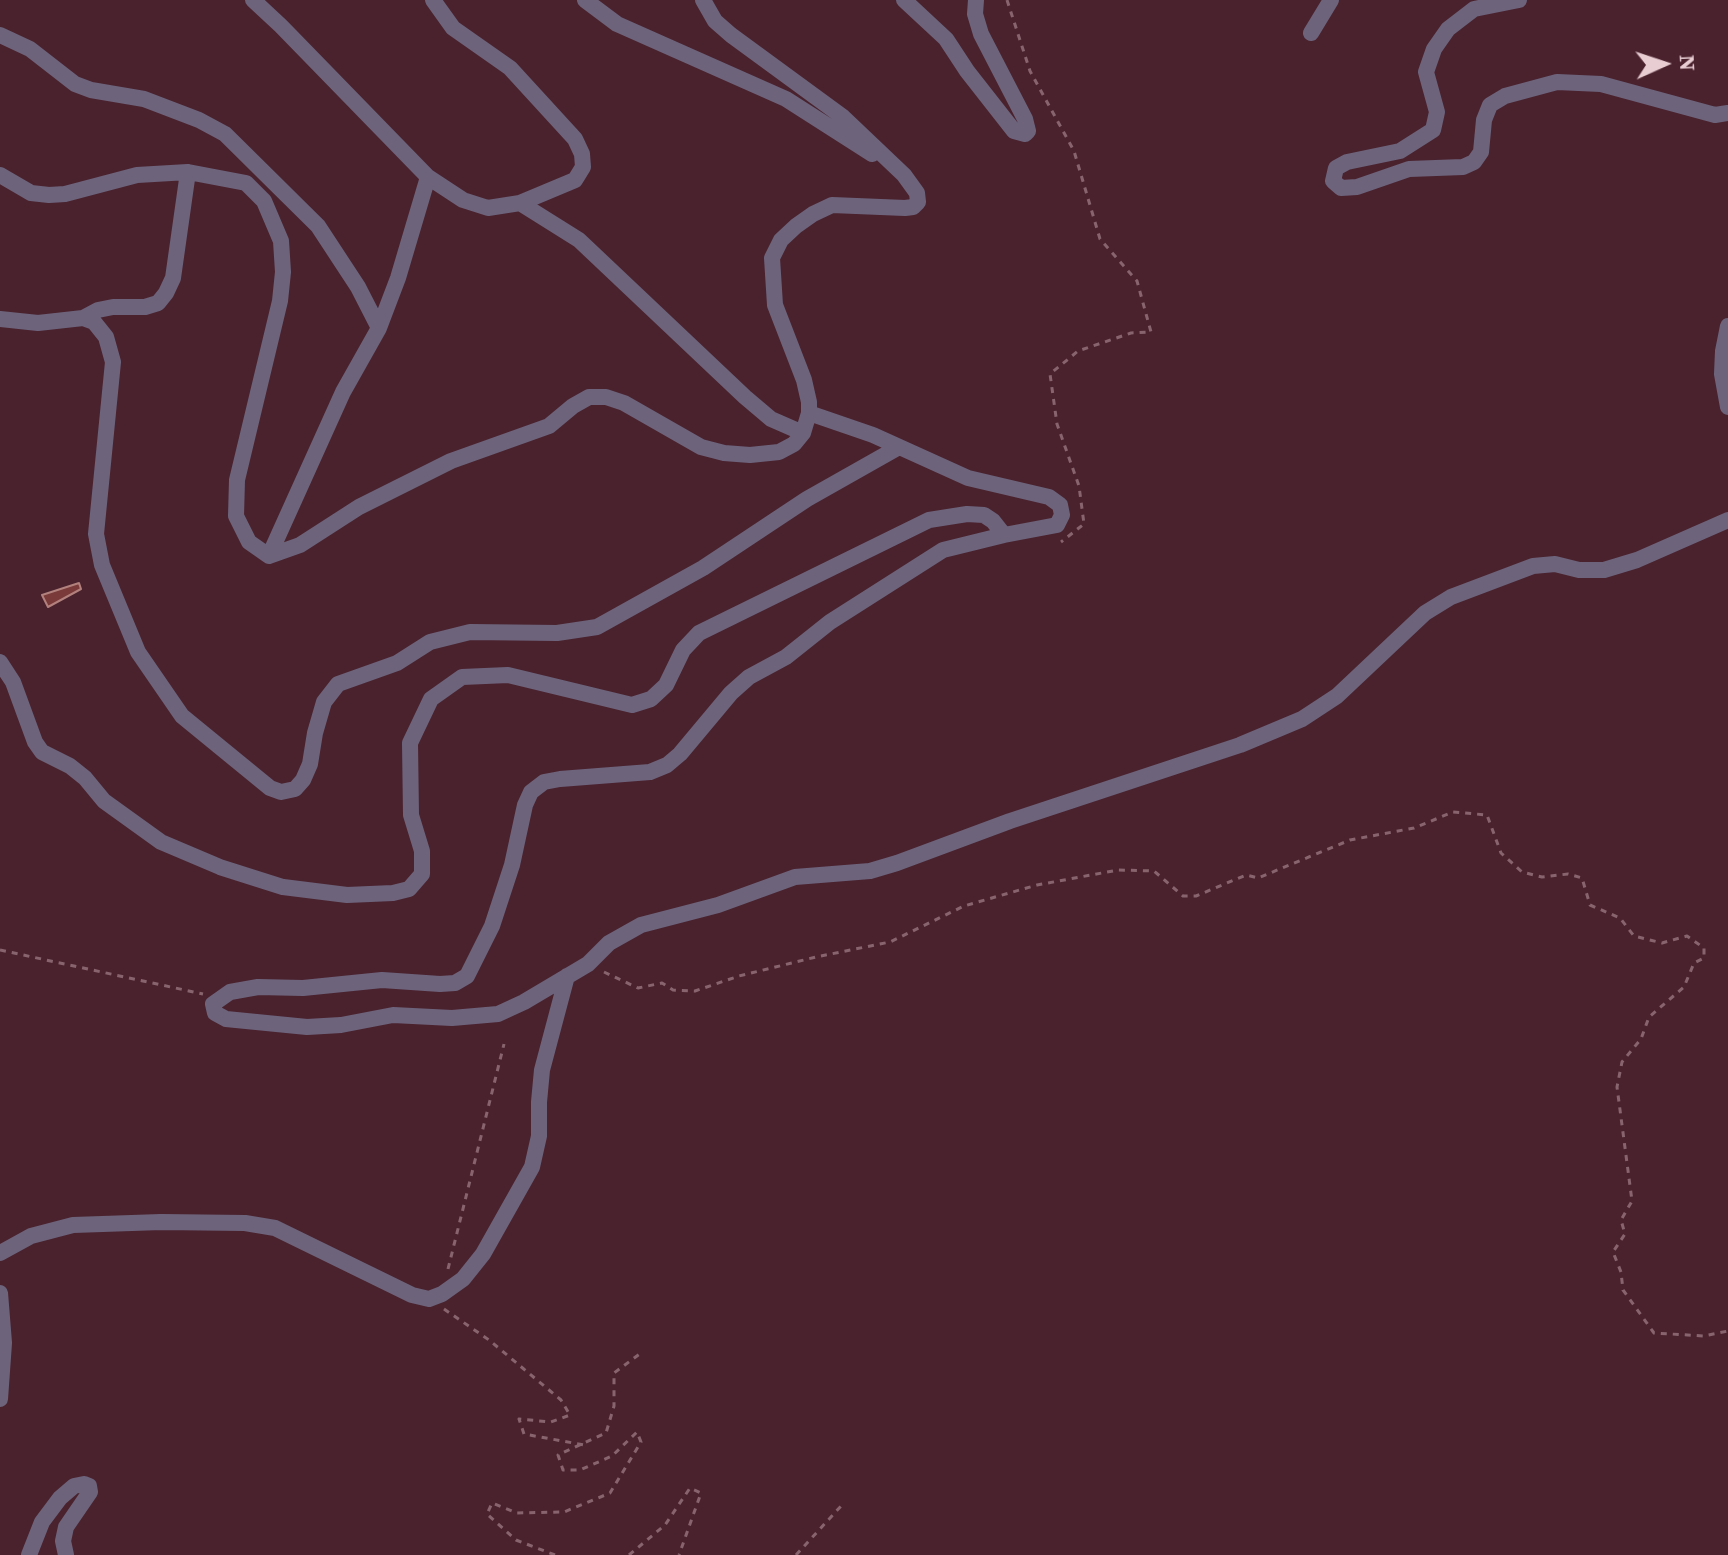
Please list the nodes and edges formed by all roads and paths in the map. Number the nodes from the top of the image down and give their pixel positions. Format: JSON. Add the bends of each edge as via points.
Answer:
{"nodes":[{"id":1,"x":253,"y":0,"type":"edge"},
{"id":2,"x":433,"y":0,"type":"edge"},
{"id":3,"x":585,"y":0,"type":"edge"},
{"id":4,"x":703,"y":0,"type":"edge"},
{"id":5,"x":904,"y":0,"type":"edge"},
{"id":6,"x":976,"y":0,"type":"edge"},
{"id":7,"x":1007,"y":0,"type":"edge"},
{"id":8,"x":1331,"y":0,"type":"edge"},
{"id":9,"x":1519,"y":0,"type":"edge"},
{"id":10,"x":1311,"y":33,"type":"dead end"},
{"id":11,"x":0,"y":35,"type":"edge"},
{"id":12,"x":1728,"y":113,"type":"edge"},
{"id":13,"x":188,"y":172,"type":"junction"},
{"id":14,"x":0,"y":175,"type":"edge"},
{"id":15,"x":904,"y":175,"type":"junction"},
{"id":16,"x":269,"y":177,"type":"junction"},
{"id":17,"x":428,"y":177,"type":"junction"},
{"id":18,"x":264,"y":201,"type":"junction"},
{"id":19,"x":520,"y":203,"type":"junction"},
{"id":20,"x":83,"y":318,"type":"junction"},
{"id":21,"x":0,"y":319,"type":"edge"},
{"id":22,"x":1728,"y":326,"type":"edge"},
{"id":23,"x":379,"y":328,"type":"junction"},
{"id":24,"x":1728,"y":407,"type":"edge"},
{"id":25,"x":809,"y":413,"type":"junction"},
{"id":26,"x":803,"y":433,"type":"junction"},
{"id":27,"x":899,"y":447,"type":"junction"},
{"id":28,"x":1728,"y":520,"type":"edge"},
{"id":29,"x":1004,"y":535,"type":"junction"},
{"id":30,"x":1052,"y":540,"type":"dead end"},
{"id":31,"x":269,"y":556,"type":"junction"},
{"id":32,"x":0,"y":662,"type":"edge"},
{"id":33,"x":0,"y":950,"type":"edge"},
{"id":34,"x":588,"y":964,"type":"junction"},
{"id":35,"x":567,"y":976,"type":"junction"},
{"id":36,"x":219,"y":998,"type":"junction"},
{"id":37,"x":504,"y":1044,"type":"dead end"},
{"id":38,"x":0,"y":1253,"type":"edge"},
{"id":39,"x":0,"y":1293,"type":"edge"},
{"id":40,"x":435,"y":1297,"type":"junction"},
{"id":41,"x":1728,"y":1331,"type":"edge"},
{"id":42,"x":641,"y":1353,"type":"dead end"},
{"id":43,"x":0,"y":1399,"type":"edge"},
{"id":44,"x":584,"y":1445,"type":"junction"},
{"id":45,"x":842,"y":1505,"type":"dead end"},
{"id":46,"x":29,"y":1555,"type":"edge"},
{"id":47,"x":66,"y":1555,"type":"edge"},
{"id":48,"x":555,"y":1555,"type":"edge"},
{"id":49,"x":629,"y":1555,"type":"edge"},
{"id":50,"x":679,"y":1555,"type":"edge"},
{"id":51,"x":796,"y":1555,"type":"edge"}],
"edges":[{"from":1,"to":17,"type":"street"},
{"from":2,"to":19,"type":"street","via":[[453,28],[510,68],[575,139],[582,154],[583,167],[575,180]]},
{"from":3,"to":15,"type":"street","via":[[617,24],[786,99]]},
{"from":4,"to":15,"type":"street","via":[[731,35],[843,117]]},
{"from":5,"to":6,"type":"street","via":[[946,39],[1014,131],[1025,134],[1028,126],[981,34]]},
{"from":7,"to":30,"type":"path","via":[[1030,71],[1074,151],[1100,239],[1137,281],[1151,332],[1131,333],[1078,351],[1050,374],[1057,424],[1079,486],[1084,524],[1064,542]]},
{"from":8,"to":10,"type":"street"},
{"from":9,"to":12,"type":"street","via":[[1474,9],[1448,29],[1434,49],[1426,72],[1437,112],[1433,130],[1400,151],[1347,162],[1336,168],[1333,181],[1341,188],[1357,187],[1409,169],[1463,167],[1481,152],[1490,105],[1557,82],[1601,84],[1715,115]]},
{"from":11,"to":16,"type":"street","via":[[30,49],[75,84],[144,99],[199,120],[225,134]]},
{"from":13,"to":14,"type":"street","via":[[137,175],[49,195],[31,193]]},
{"from":13,"to":18,"type":"street","via":[[246,183]]},
{"from":13,"to":20,"type":"street","via":[[173,278],[166,293],[145,307],[113,307]]},
{"from":15,"to":25,"type":"street","via":[[917,193],[913,207],[832,205],[796,226],[772,258],[775,305],[804,380]]},
{"from":16,"to":18,"type":"street"},
{"from":16,"to":23,"type":"street","via":[[318,226]]},
{"from":17,"to":19,"type":"street","via":[[463,200],[488,208]]},
{"from":17,"to":23,"type":"street"},
{"from":18,"to":31,"type":"street","via":[[281,241],[282,287],[237,480],[236,516],[249,542]]},
{"from":19,"to":26,"type":"street","via":[[579,240],[771,419]]},
{"from":20,"to":21,"type":"street","via":[[38,323]]},
{"from":20,"to":27,"type":"street","via":[[106,337],[113,362],[96,534],[102,565],[138,652],[182,716],[281,792],[295,789],[303,780],[324,702],[338,684],[397,663],[430,642],[470,632],[557,633],[597,627]]},
{"from":22,"to":24,"type":"street","via":[[1722,374]]},
{"from":23,"to":31,"type":"street","via":[[343,392]]},
{"from":25,"to":26,"type":"street"},
{"from":25,"to":27,"type":"street"},
{"from":26,"to":31,"type":"street","via":[[779,452],[724,453],[701,447],[624,403],[589,397],[549,426],[451,461],[359,507],[300,545]]},
{"from":27,"to":29,"type":"street","via":[[968,478],[1049,497],[1060,505],[1057,525]]},
{"from":28,"to":34,"type":"street","via":[[1604,570],[1533,566],[1451,597],[1425,613],[1337,696],[1302,719],[1240,745],[897,863],[870,871],[795,877],[641,925],[609,943]]},
{"from":29,"to":32,"type":"street","via":[[984,515],[929,520],[699,633],[683,650],[666,685],[651,699],[632,705],[508,675],[462,677],[431,699],[410,743],[411,815],[422,851],[422,874],[409,889],[393,893],[347,895],[283,887],[161,842],[104,801],[85,778],[42,752]]},
{"from":29,"to":36,"type":"street","via":[[943,550],[749,677],[667,765],[650,772],[544,782],[531,792],[492,926],[467,976],[440,984],[382,980],[258,987]]},
{"from":33,"to":36,"type":"path"},
{"from":34,"to":35,"type":"street"},
{"from":34,"to":41,"type":"path","via":[[638,988],[662,983],[673,990],[695,991],[890,942],[964,906],[1037,885],[1118,870],[1154,871],[1183,896],[1196,896],[1246,875],[1258,878],[1350,840],[1414,828],[1453,812],[1487,815],[1501,853],[1522,872],[1582,878],[1590,905],[1620,918],[1634,936],[1662,943],[1687,936],[1704,948],[1704,958],[1694,963],[1684,987],[1649,1017],[1641,1039],[1622,1062],[1617,1087],[1632,1201],[1621,1220],[1625,1234],[1613,1252],[1623,1290],[1654,1333],[1704,1336]]},
{"from":35,"to":36,"type":"street","via":[[498,1014],[452,1018],[393,1015],[307,1027],[226,1019],[215,1013],[213,1004]]},
{"from":35,"to":40,"type":"street","via":[[542,1070],[532,1167],[483,1254],[463,1279]]},
{"from":37,"to":40,"type":"path"},
{"from":38,"to":40,"type":"street","via":[[31,1236],[73,1225],[245,1223],[275,1228],[412,1295]]},
{"from":39,"to":43,"type":"street"},
{"from":40,"to":44,"type":"path","via":[[561,1400],[570,1415],[551,1422],[519,1419],[524,1434]]},
{"from":42,"to":44,"type":"path","via":[[614,1373],[614,1406],[606,1433]]},
{"from":44,"to":48,"type":"path","via":[[558,1455],[563,1470],[580,1470],[612,1456],[637,1432],[641,1442],[610,1493],[564,1512],[517,1513],[492,1503],[487,1514],[516,1540]]},
{"from":45,"to":51,"type":"path"},
{"from":46,"to":47,"type":"street","via":[[42,1522],[60,1498],[84,1484],[90,1492],[66,1527]]},
{"from":49,"to":50,"type":"path","via":[[665,1525],[690,1488],[701,1493]]}]}
